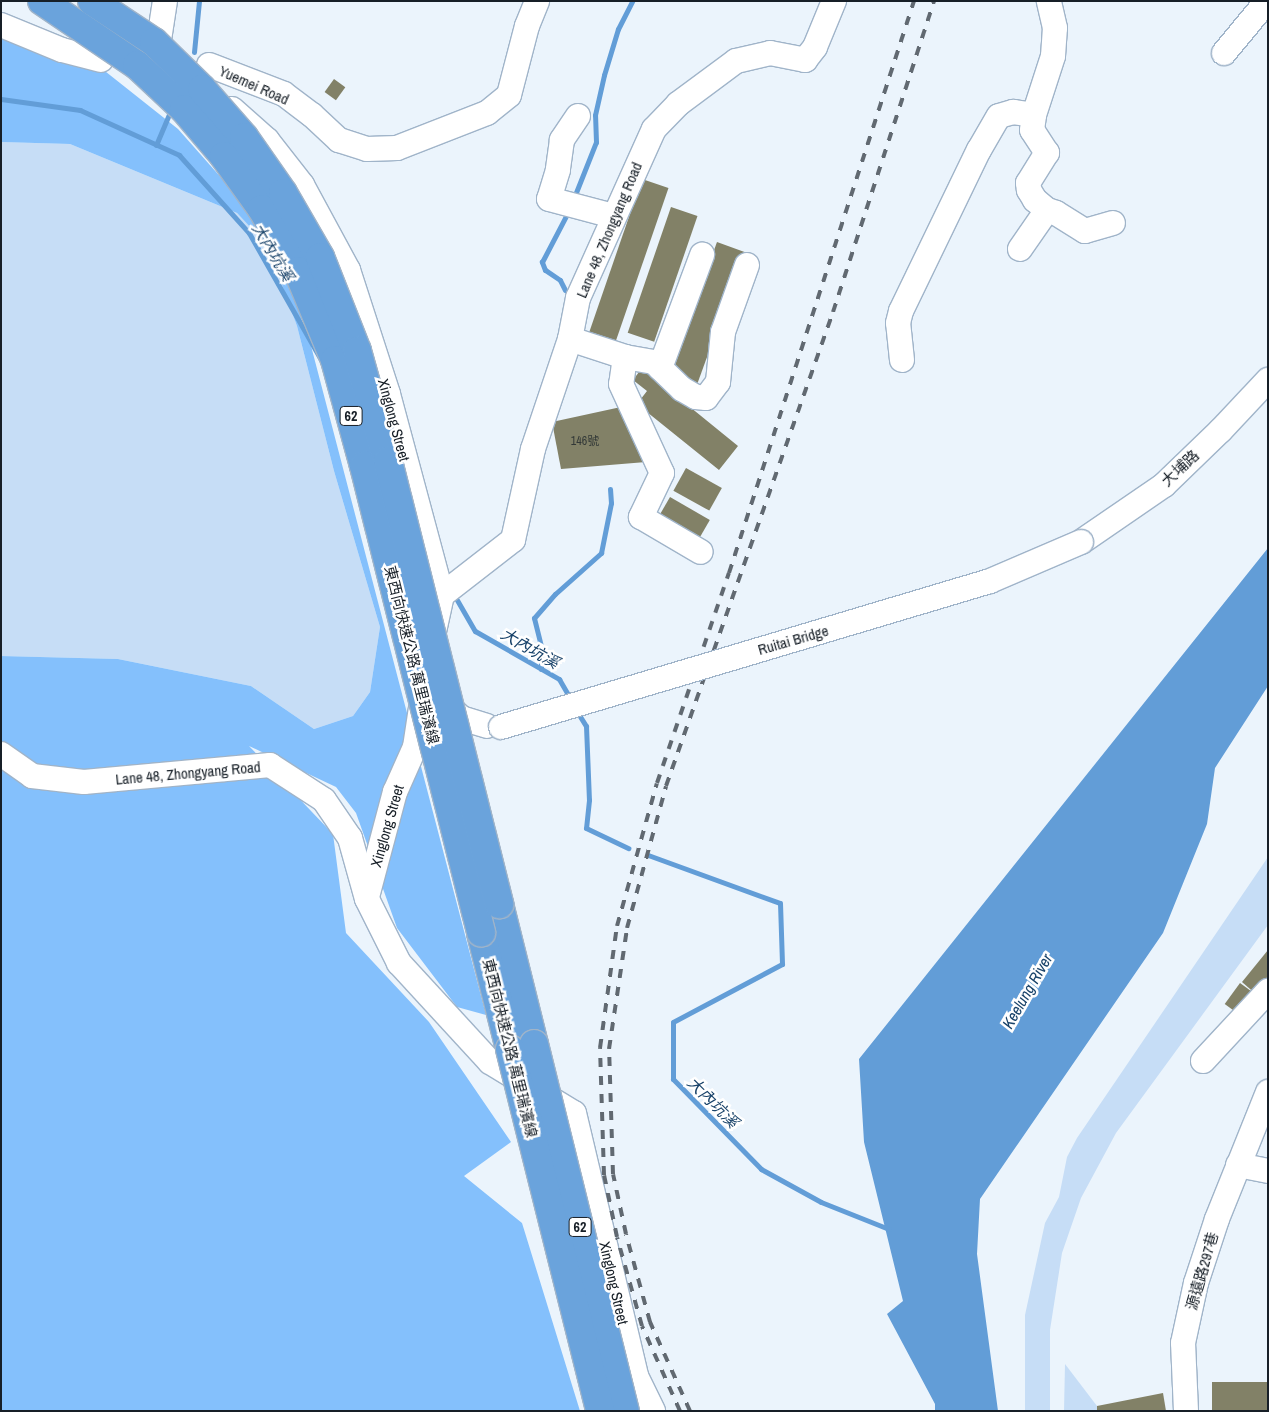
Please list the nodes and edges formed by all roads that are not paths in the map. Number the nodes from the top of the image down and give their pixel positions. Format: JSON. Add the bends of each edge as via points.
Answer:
{"nodes":[{"id":1,"x":42,"y":1,"type":"edge"},
{"id":2,"x":92,"y":1,"type":"edge"},
{"id":3,"x":164,"y":1,"type":"edge"},
{"id":4,"x":537,"y":1,"type":"edge"},
{"id":5,"x":834,"y":1,"type":"edge"},
{"id":6,"x":1049,"y":1,"type":"edge"},
{"id":7,"x":1267,"y":1,"type":"edge"},
{"id":8,"x":1,"y":25,"type":"edge"},
{"id":9,"x":1224,"y":53,"type":"dead end"},
{"id":10,"x":101,"y":60,"type":"dead end"},
{"id":11,"x":190,"y":66,"type":"junction"},
{"id":12,"x":1034,"y":115,"type":"junction"},
{"id":13,"x":578,"y":116,"type":"dead end"},
{"id":14,"x":1047,"y":210,"type":"junction"},
{"id":15,"x":613,"y":216,"type":"junction"},
{"id":16,"x":1113,"y":223,"type":"dead end"},
{"id":17,"x":1020,"y":249,"type":"dead end"},
{"id":18,"x":702,"y":255,"type":"dead end"},
{"id":19,"x":747,"y":265,"type":"dead end"},
{"id":20,"x":570,"y":339,"type":"junction"},
{"id":21,"x":625,"y":357,"type":"junction"},
{"id":22,"x":902,"y":360,"type":"dead end"},
{"id":23,"x":660,"y":368,"type":"junction"},
{"id":24,"x":1268,"y":380,"type":"edge"},
{"id":25,"x":1081,"y":542,"type":"joint"},
{"id":26,"x":701,"y":552,"type":"dead end"},
{"id":27,"x":442,"y":595,"type":"junction"},
{"id":28,"x":426,"y":668,"type":"junction"},
{"id":29,"x":494,"y":726,"type":"junction"},
{"id":30,"x":415,"y":747,"type":"junction"},
{"id":31,"x":1,"y":754,"type":"edge"},
{"id":32,"x":367,"y":899,"type":"junction"},
{"id":33,"x":1268,"y":991,"type":"edge"},
{"id":34,"x":522,"y":1047,"type":"junction"},
{"id":35,"x":1202,"y":1060,"type":"dead end"},
{"id":36,"x":1268,"y":1092,"type":"edge"},
{"id":37,"x":1238,"y":1165,"type":"junction"},
{"id":38,"x":1268,"y":1171,"type":"edge"},
{"id":39,"x":600,"y":1411,"type":"edge"},
{"id":40,"x":626,"y":1411,"type":"edge"},
{"id":41,"x":653,"y":1411,"type":"edge"},
{"id":42,"x":1186,"y":1411,"type":"edge"}],
"edges":[{"from":1,"to":34,"type":"highway","name":"東西向快速公路 萬里瑞濱線","number":"62","bridge":true,"via":[[137,65],[184,109],[224,156],[262,209],[298,271],[336,360],[481,933]]},
{"from":2,"to":34,"type":"highway","name":"東西向快速公路 萬里瑞濱線","number":"62","bridge":true,"via":[[154,42],[202,89],[244,137],[283,193],[320,257],[357,351],[388,460],[499,904]]},
{"from":3,"to":11,"type":"street","name":"Xinglong Street","via":[[157,53]]},
{"from":4,"to":11,"type":"street","name":"Yuemei Road","via":[[509,95],[487,113],[397,148],[368,149],[339,140],[284,94]]},
{"from":5,"to":15,"type":"street","name":"Lane 48, Zhongyang Road","via":[[815,47],[805,60],[770,53],[736,61],[678,104],[654,129]]},
{"from":6,"to":12,"type":"street","via":[[1055,28],[1053,56]]},
{"from":7,"to":9,"type":"street"},
{"from":8,"to":10,"type":"street","via":[[62,50]]},
{"from":11,"to":27,"type":"street","name":"Xinglong Street","via":[[267,140],[302,185],[348,270],[388,394]]},
{"from":12,"to":14,"type":"street","via":[[1032,130],[1048,154],[1028,183],[1028,190],[1034,200]]},
{"from":12,"to":22,"type":"street","via":[[1013,112],[998,116],[978,150],[901,311],[898,323]]},
{"from":13,"to":15,"type":"street","via":[[562,140],[558,170],[549,199]]},
{"from":14,"to":16,"type":"street","via":[[1085,231]]},
{"from":14,"to":17,"type":"street"},
{"from":15,"to":20,"type":"street","name":"Lane 48, Zhongyang Road","via":[[578,298]]},
{"from":18,"to":23,"type":"street"},
{"from":19,"to":23,"type":"street","via":[[723,332],[718,382],[706,398],[696,397],[682,389]]},
{"from":20,"to":21,"type":"street"},
{"from":20,"to":27,"type":"street","name":"Lane 48, Zhongyang Road","via":[[533,449],[512,540]]},
{"from":21,"to":23,"type":"street","via":[[654,362]]},
{"from":21,"to":26,"type":"street","via":[[621,384],[662,473],[641,517]]},
{"from":24,"to":25,"type":"street","name":"大埔路","via":[[1164,485]]},
{"from":25,"to":29,"type":"street","name":"Ruitai Bridge","bridge":true,"via":[[990,581]]},
{"from":27,"to":28,"type":"street","name":"Xinglong Street"},
{"from":28,"to":29,"type":"street","via":[[439,698],[462,718]]},
{"from":28,"to":30,"type":"street","name":"Xinglong Street"},
{"from":29,"to":30,"type":"street"},
{"from":30,"to":32,"type":"street","name":"Xinglong Street","via":[[395,792]]},
{"from":31,"to":32,"type":"street","name":"Lane 48, Zhongyang Road","via":[[32,776],[84,782],[270,766],[324,800],[350,838]]},
{"from":32,"to":41,"type":"street","name":"Xinglong Street","via":[[399,963],[490,1062],[574,1113],[636,1376]]},
{"from":33,"to":35,"type":"street"},
{"from":34,"to":39,"type":"highway","name":"東西向快速公路 萬里瑞濱線","number":"62","bridge":true},
{"from":34,"to":40,"type":"highway","name":"東西向快速公路 萬里瑞濱線","number":"62","bridge":true},
{"from":36,"to":37,"type":"street","name":"源遠路297巷"},
{"from":37,"to":38,"type":"street"},
{"from":37,"to":42,"type":"street","name":"源遠路297巷","via":[[1196,1283],[1183,1343]]}]}
